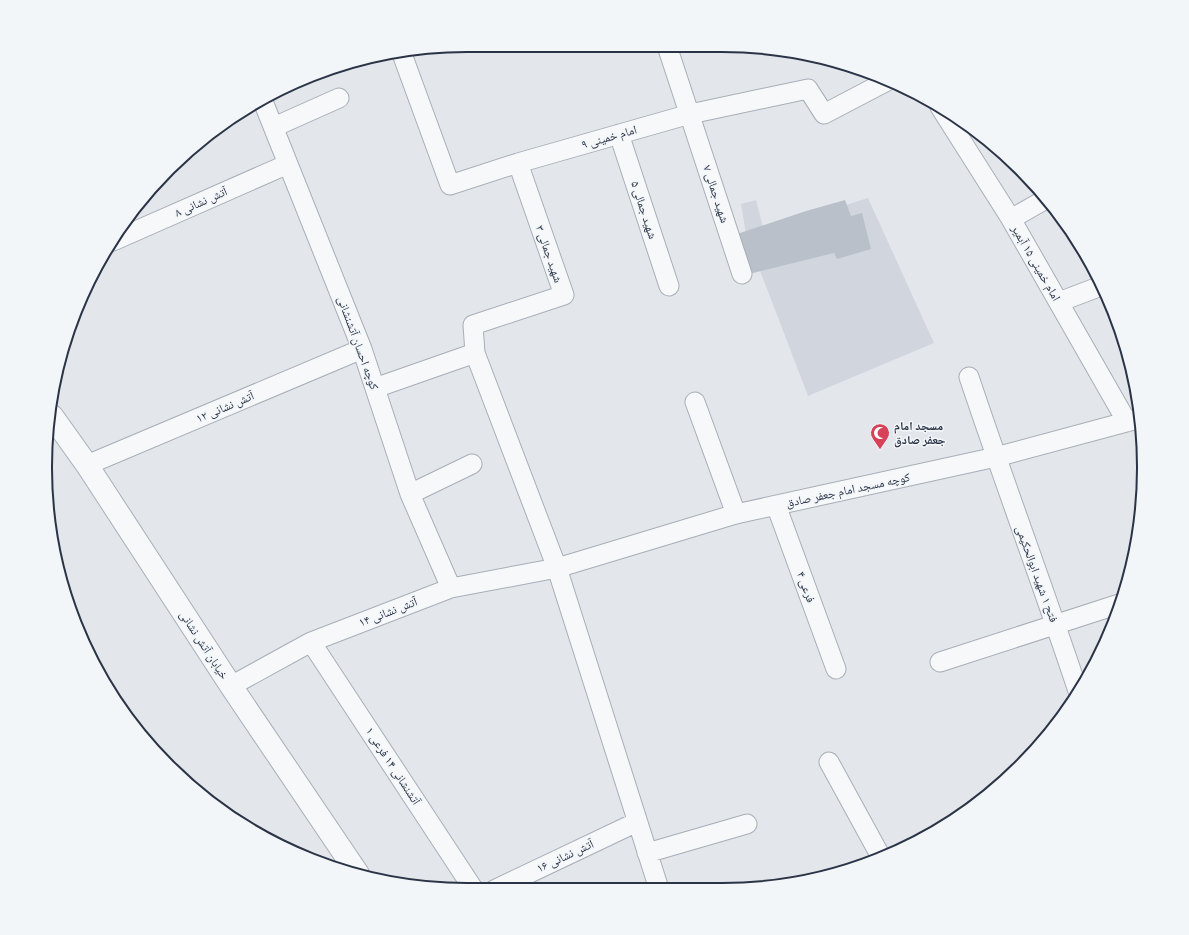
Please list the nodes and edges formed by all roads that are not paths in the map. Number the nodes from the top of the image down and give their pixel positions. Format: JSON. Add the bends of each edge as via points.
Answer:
{"nodes":[{"id":1,"x":669,"y":52,"type":"edge"},
{"id":2,"x":403,"y":57,"type":"edge"},
{"id":3,"x":881,"y":84,"type":"edge"},
{"id":4,"x":339,"y":98,"type":"dead end"},
{"id":5,"x":265,"y":105,"type":"edge"},
{"id":6,"x":690,"y":114,"type":"junction"},
{"id":7,"x":948,"y":120,"type":"edge"},
{"id":8,"x":274,"y":127,"type":"junction"},
{"id":9,"x":619,"y":134,"type":"junction"},
{"id":10,"x":518,"y":162,"type":"junction"},
{"id":11,"x":288,"y":164,"type":"junction"},
{"id":12,"x":1041,"y":202,"type":"edge"},
{"id":13,"x":1011,"y":219,"type":"junction"},
{"id":14,"x":122,"y":238,"type":"edge"},
{"id":15,"x":742,"y":274,"type":"dead end"},
{"id":16,"x":669,"y":286,"type":"dead end"},
{"id":17,"x":1096,"y":288,"type":"edge"},
{"id":18,"x":1058,"y":302,"type":"junction"},
{"id":19,"x":362,"y":349,"type":"junction"},
{"id":20,"x":476,"y":353,"type":"junction"},
{"id":21,"x":969,"y":377,"type":"dead end"},
{"id":22,"x":375,"y":388,"type":"junction"},
{"id":23,"x":695,"y":402,"type":"dead end"},
{"id":24,"x":55,"y":420,"type":"edge"},
{"id":25,"x":1134,"y":420,"type":"edge"},
{"id":26,"x":996,"y":457,"type":"junction"},
{"id":27,"x":472,"y":464,"type":"dead end"},
{"id":28,"x":87,"y":465,"type":"junction"},
{"id":29,"x":410,"y":494,"type":"junction"},
{"id":30,"x":776,"y":505,"type":"junction"},
{"id":31,"x":736,"y":514,"type":"junction"},
{"id":32,"x":556,"y":568,"type":"junction"},
{"id":33,"x":451,"y":588,"type":"junction"},
{"id":34,"x":1113,"y":606,"type":"edge"},
{"id":35,"x":1056,"y":625,"type":"junction"},
{"id":36,"x":311,"y":642,"type":"junction"},
{"id":37,"x":940,"y":662,"type":"dead end"},
{"id":38,"x":836,"y":669,"type":"dead end"},
{"id":39,"x":1076,"y":684,"type":"edge"},
{"id":40,"x":230,"y":686,"type":"junction"},
{"id":41,"x":829,"y":762,"type":"dead end"},
{"id":42,"x":637,"y":822,"type":"junction"},
{"id":43,"x":747,"y":824,"type":"dead end"},
{"id":44,"x":878,"y":852,"type":"edge"},
{"id":45,"x":647,"y":853,"type":"junction"},
{"id":46,"x":353,"y":867,"type":"edge"},
{"id":47,"x":469,"y":883,"type":"edge"},
{"id":48,"x":509,"y":883,"type":"edge"},
{"id":49,"x":657,"y":883,"type":"edge"}],
"edges":[{"from":1,"to":6,"type":"street","name":"شهید جمالی ۷"},
{"from":2,"to":10,"type":"street","name":"امام خمینی ۹","via":[[450,185]]},
{"from":3,"to":6,"type":"street","name":"امام خمینی ۹","via":[[824,114],[808,89]]},
{"from":4,"to":8,"type":"street"},
{"from":5,"to":8,"type":"street","name":"کوچه احسان آتشنشانی"},
{"from":6,"to":9,"type":"street","name":"امام خمینی ۹"},
{"from":6,"to":15,"type":"street","name":"شهید جمالی ۷"},
{"from":7,"to":13,"type":"street","name":"امام خمینی ۱۵ آبمیر"},
{"from":8,"to":11,"type":"street","name":"کوچه احسان آتشنشانی"},
{"from":9,"to":10,"type":"street","name":"امام خمینی ۹"},
{"from":9,"to":16,"type":"street","name":"شهید جمالی ۵"},
{"from":10,"to":20,"type":"street","name":"شهید جمالی ۳","via":[[564,295],[473,325]]},
{"from":11,"to":14,"type":"street","name":"آتش نشانی ۸"},
{"from":11,"to":19,"type":"street","name":"کوچه احسان آتشنشانی"},
{"from":12,"to":13,"type":"street"},
{"from":13,"to":18,"type":"street","name":"امام خمینی ۱۵ آبمیر"},
{"from":17,"to":18,"type":"street"},
{"from":18,"to":25,"type":"street","name":"امام خمینی ۱۵ آبمیر"},
{"from":19,"to":22,"type":"street","name":"کوچه احسان آتشنشانی"},
{"from":19,"to":28,"type":"street","name":"آتش نشانی ۱۲"},
{"from":20,"to":22,"type":"street"},
{"from":20,"to":32,"type":"street"},
{"from":21,"to":26,"type":"street","name":"فتح ۱ شهید ابوالحکیمی"},
{"from":22,"to":29,"type":"street","name":"کوچه احسان آتشنشانی"},
{"from":23,"to":31,"type":"street"},
{"from":24,"to":28,"type":"street","name":"خیابان آتش نشانی"},
{"from":25,"to":26,"type":"street","name":"کوچه مسجد امام جعفر صادق"},
{"from":26,"to":30,"type":"street","name":"کوچه مسجد امام جعفر صادق"},
{"from":26,"to":35,"type":"street","name":"فتح ۱ شهید ابوالحکیمی"},
{"from":27,"to":29,"type":"street"},
{"from":28,"to":40,"type":"street","name":"خیابان آتش نشانی"},
{"from":29,"to":33,"type":"street","name":"کوچه احسان آتشنشانی"},
{"from":30,"to":31,"type":"street","name":"کوچه مسجد امام جعفر صادق"},
{"from":30,"to":38,"type":"street","name":"فرعی ۴"},
{"from":31,"to":32,"type":"street","name":"کوچه مسجد امام جعفر صادق"},
{"from":32,"to":33,"type":"street","name":"آتش نشانی ۱۴"},
{"from":32,"to":42,"type":"street"},
{"from":33,"to":36,"type":"street","name":"آتش نشانی ۱۴"},
{"from":34,"to":35,"type":"street"},
{"from":35,"to":37,"type":"street"},
{"from":35,"to":39,"type":"street","name":"فتح ۱ شهید ابوالحکیمی"},
{"from":36,"to":40,"type":"street","name":"آتش نشانی ۱۴"},
{"from":36,"to":47,"type":"street","name":"آتشنشانی ۱۴ فرعی ۱"},
{"from":40,"to":46,"type":"street","name":"خیابان آتش نشانی"},
{"from":41,"to":44,"type":"street"},
{"from":42,"to":45,"type":"street"},
{"from":42,"to":48,"type":"street","name":"آتش نشانی ۱۶"},
{"from":43,"to":45,"type":"street"},
{"from":45,"to":49,"type":"street"}]}
